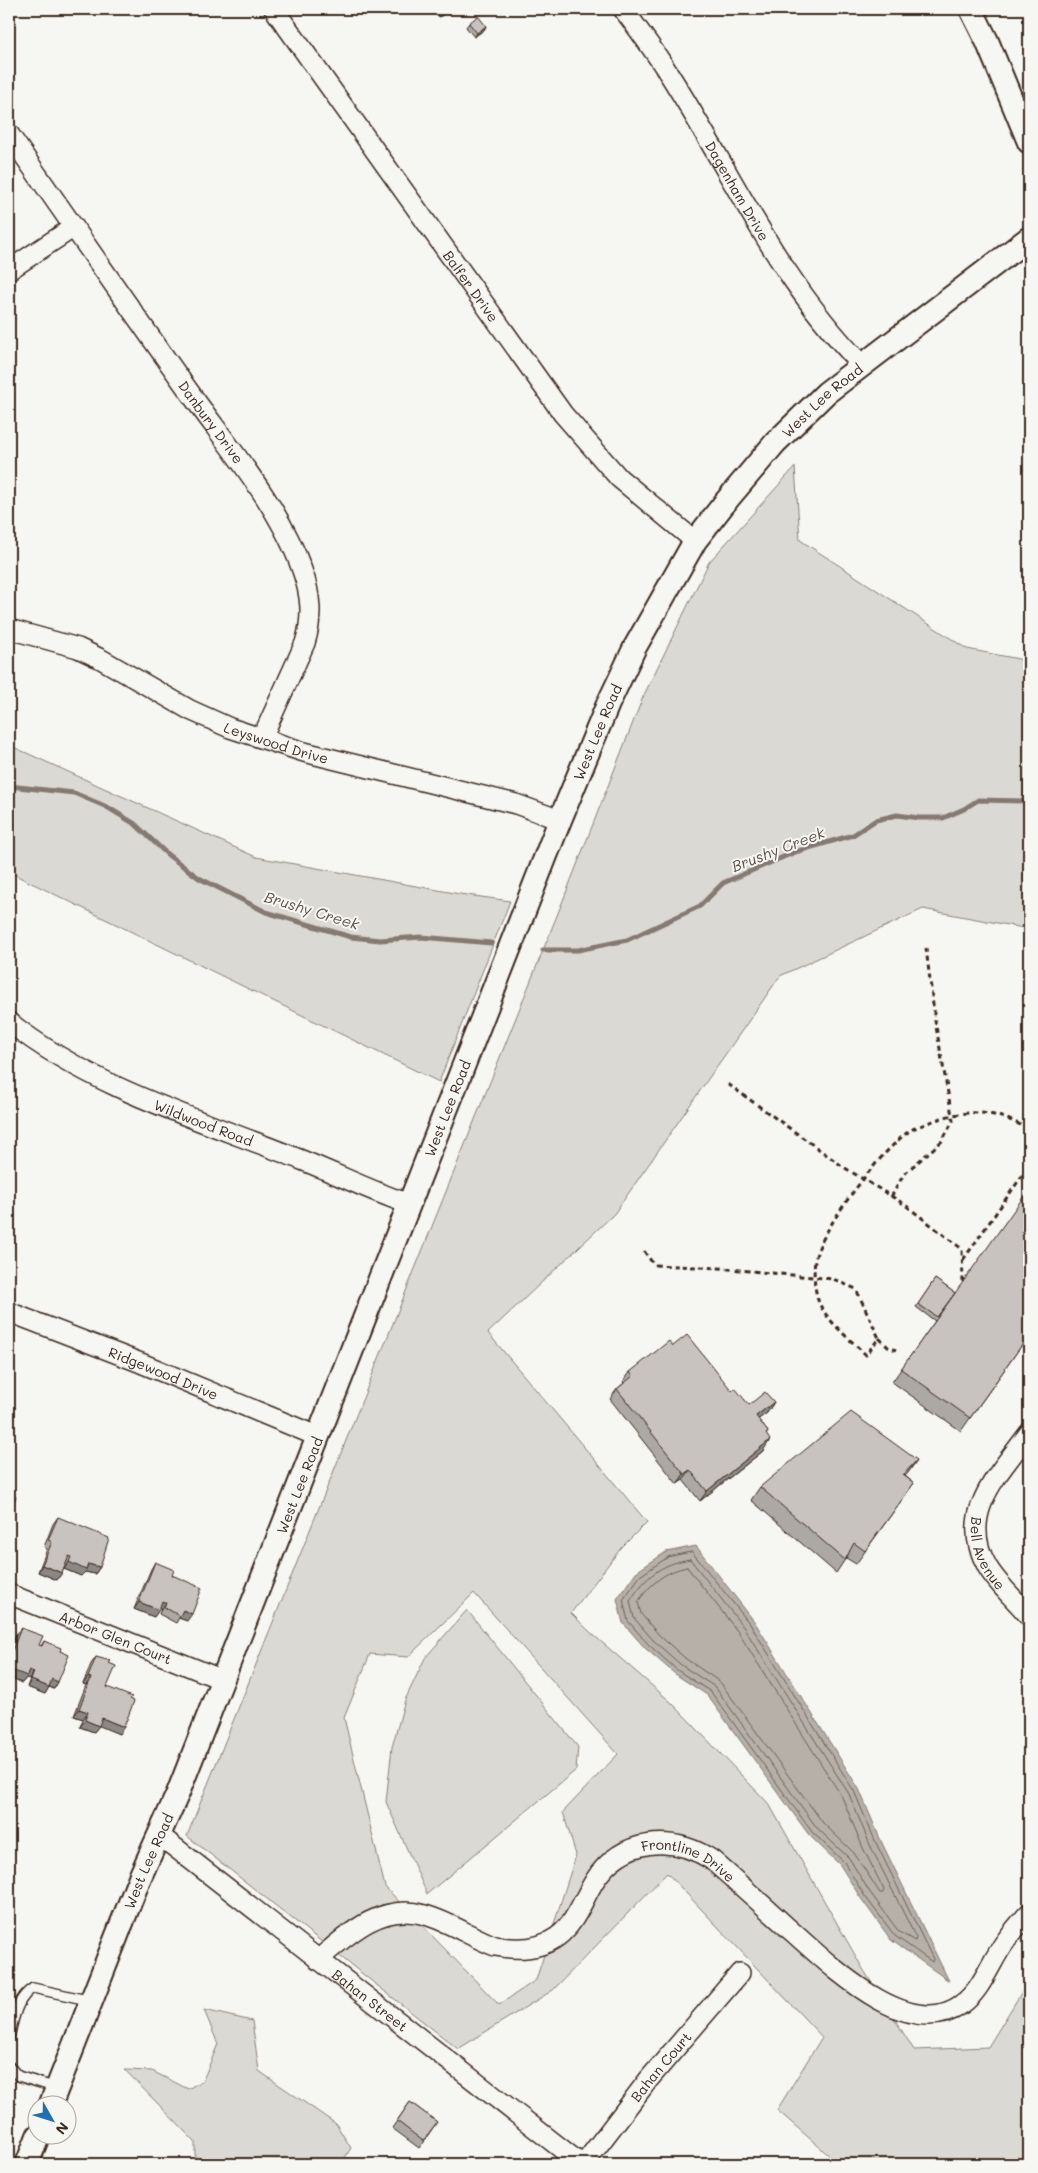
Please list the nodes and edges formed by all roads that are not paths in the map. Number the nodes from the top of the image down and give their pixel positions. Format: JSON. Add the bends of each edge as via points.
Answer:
{"nodes":[{"id":1,"x":274,"y":9,"type":"edge"},
{"id":2,"x":623,"y":9,"type":"edge"},
{"id":3,"x":971,"y":9,"type":"edge"},
{"id":4,"x":9,"y":134,"type":"edge"},
{"id":5,"x":1029,"y":142,"type":"edge"},
{"id":6,"x":74,"y":227,"type":"junction"},
{"id":7,"x":1029,"y":238,"type":"edge"},
{"id":8,"x":9,"y":270,"type":"edge"},
{"id":9,"x":862,"y":365,"type":"junction"},
{"id":10,"x":695,"y":541,"type":"junction"},
{"id":11,"x":9,"y":630,"type":"edge"},
{"id":12,"x":262,"y":738,"type":"junction"},
{"id":13,"x":560,"y":820,"type":"junction"},
{"id":14,"x":9,"y":1022,"type":"edge"},
{"id":15,"x":409,"y":1204,"type":"junction"},
{"id":16,"x":9,"y":1312,"type":"edge"},
{"id":17,"x":1029,"y":1433,"type":"edge"},
{"id":18,"x":318,"y":1437,"type":"junction"},
{"id":19,"x":9,"y":1594,"type":"edge"},
{"id":20,"x":1029,"y":1616,"type":"edge"},
{"id":21,"x":223,"y":1680,"type":"junction"},
{"id":22,"x":159,"y":1835,"type":"junction"},
{"id":23,"x":1029,"y":1913,"type":"edge"},
{"id":24,"x":318,"y":1960,"type":"junction"},
{"id":25,"x":740,"y":1973,"type":"dead end"},
{"id":26,"x":92,"y":2002,"type":"junction"},
{"id":27,"x":9,"y":2037,"type":"edge"},
{"id":28,"x":9,"y":2066,"type":"edge"},
{"id":29,"x":52,"y":2096,"type":"edge"},
{"id":30,"x":54,"y":2096,"type":"edge"},
{"id":31,"x":34,"y":2146,"type":"edge"},
{"id":32,"x":27,"y":2164,"type":"edge"},
{"id":33,"x":583,"y":2164,"type":"edge"}],
"edges":[{"from":1,"to":10,"type":"street","name":"Balfer Drive","via":[[563,414],[619,478]]},
{"from":2,"to":9,"type":"street","name":"Dagenham Drive","via":[[669,74],[790,278]]},
{"from":3,"to":5,"type":"street"},
{"from":4,"to":6,"type":"street","name":"Danbury Drive"},
{"from":6,"to":8,"type":"street"},
{"from":6,"to":12,"type":"street","name":"Danbury Drive","via":[[239,460],[277,518],[302,569],[311,609],[310,627]]},
{"from":7,"to":9,"type":"street","name":"West Lee Road"},
{"from":9,"to":10,"type":"street","name":"West Lee Road","via":[[826,393],[775,443]]},
{"from":10,"to":13,"type":"street","name":"West Lee Road","via":[[635,646]]},
{"from":11,"to":12,"type":"street","name":"Leyswood Drive","via":[[78,648],[190,710]]},
{"from":12,"to":13,"type":"street","name":"Leyswood Drive","via":[[304,752],[516,804]]},
{"from":13,"to":15,"type":"street","name":"West Lee Road"},
{"from":14,"to":15,"type":"street","name":"Wildwood Road","via":[[54,1055],[101,1079]]},
{"from":15,"to":18,"type":"street","name":"West Lee Road"},
{"from":16,"to":18,"type":"street","name":"Ridgewood Drive"},
{"from":17,"to":20,"type":"street","name":"Bell Avenue","via":[[986,1494],[979,1510],[976,1541],[988,1568]]},
{"from":18,"to":21,"type":"street","name":"West Lee Road"},
{"from":19,"to":21,"type":"street","name":"Arbor Glen Court"},
{"from":21,"to":22,"type":"street","name":"West Lee Road"},
{"from":22,"to":24,"type":"street","name":"Bahan Street"},
{"from":22,"to":26,"type":"street","name":"West Lee Road"},
{"from":23,"to":24,"type":"street","name":"Frontline Drive","via":[[1005,1942],[972,1994],[963,2004],[941,2014],[900,2009],[863,1990],[824,1961],[712,1860],[674,1844],[645,1845],[610,1862],[595,1880],[573,1920],[558,1936],[542,1945],[528,1948],[495,1946],[425,1915],[401,1912],[362,1924]]},
{"from":24,"to":33,"type":"street","name":"Bahan Street"},
{"from":25,"to":33,"type":"street","name":"Bahan Court"},
{"from":26,"to":27,"type":"lane","via":[[33,1988],[19,2004]]},
{"from":26,"to":30,"type":"street","name":"West Lee Road"},
{"from":28,"to":29,"type":"lane","via":[[18,2076]]},
{"from":31,"to":32,"type":"street"}]}
